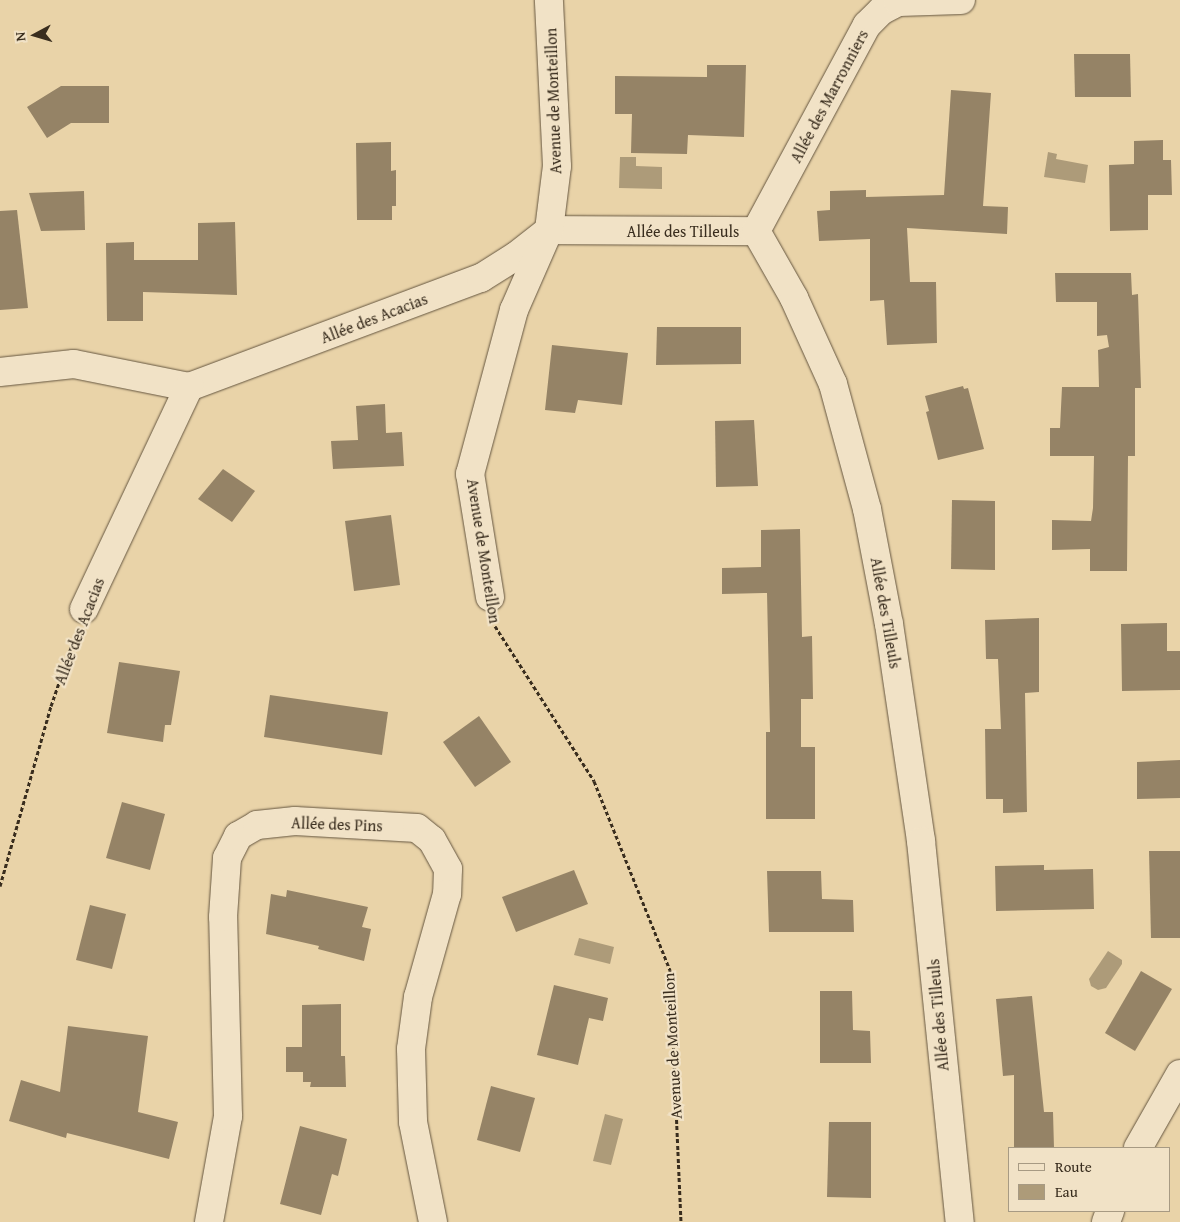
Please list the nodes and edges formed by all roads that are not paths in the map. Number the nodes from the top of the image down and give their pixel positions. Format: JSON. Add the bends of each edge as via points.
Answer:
{"nodes":[{"id":1,"x":549,"y":0,"type":"edge"},
{"id":2,"x":961,"y":0,"type":"edge"},
{"id":3,"x":549,"y":230,"type":"junction"},
{"id":4,"x":756,"y":231,"type":"junction"},
{"id":5,"x":0,"y":372,"type":"edge"},
{"id":6,"x":189,"y":387,"type":"junction"},
{"id":7,"x":490,"y":596,"type":"road end"},
{"id":8,"x":84,"y":609,"type":"road end"},
{"id":9,"x":1180,"y":1074,"type":"edge"},
{"id":10,"x":1139,"y":1147,"type":"edge"},
{"id":11,"x":208,"y":1222,"type":"edge"},
{"id":12,"x":433,"y":1222,"type":"edge"},
{"id":13,"x":960,"y":1222,"type":"edge"}],
"edges":[{"from":1,"to":3,"type":"street","name":"Avenue de Monteillon","via":[[557,166]]},
{"from":2,"to":4,"type":"street","name":"Allée des Marronniers","via":[[898,2],[881,11],[867,25]]},
{"from":3,"to":4,"type":"street","name":"Allée des Tilleuls"},
{"from":3,"to":6,"type":"street","name":"Allée des Acacias","via":[[481,278]]},
{"from":3,"to":7,"type":"street","name":"Avenue de Monteillon","via":[[514,310],[470,474]]},
{"from":4,"to":13,"type":"street","name":"Allée des Tilleuls","via":[[794,298],[832,384],[867,510],[889,624],[922,840]]},
{"from":5,"to":6,"type":"street","via":[[74,364]]},
{"from":6,"to":8,"type":"street","name":"Allée des Acacias"},
{"from":9,"to":10,"type":"street"},
{"from":11,"to":12,"type":"street","name":"Allée des Pins","via":[[228,1116],[223,917],[227,858],[238,836],[257,825],[294,821],[417,828],[432,840],[448,869],[447,894],[418,997],[411,1049],[413,1122]]}]}
